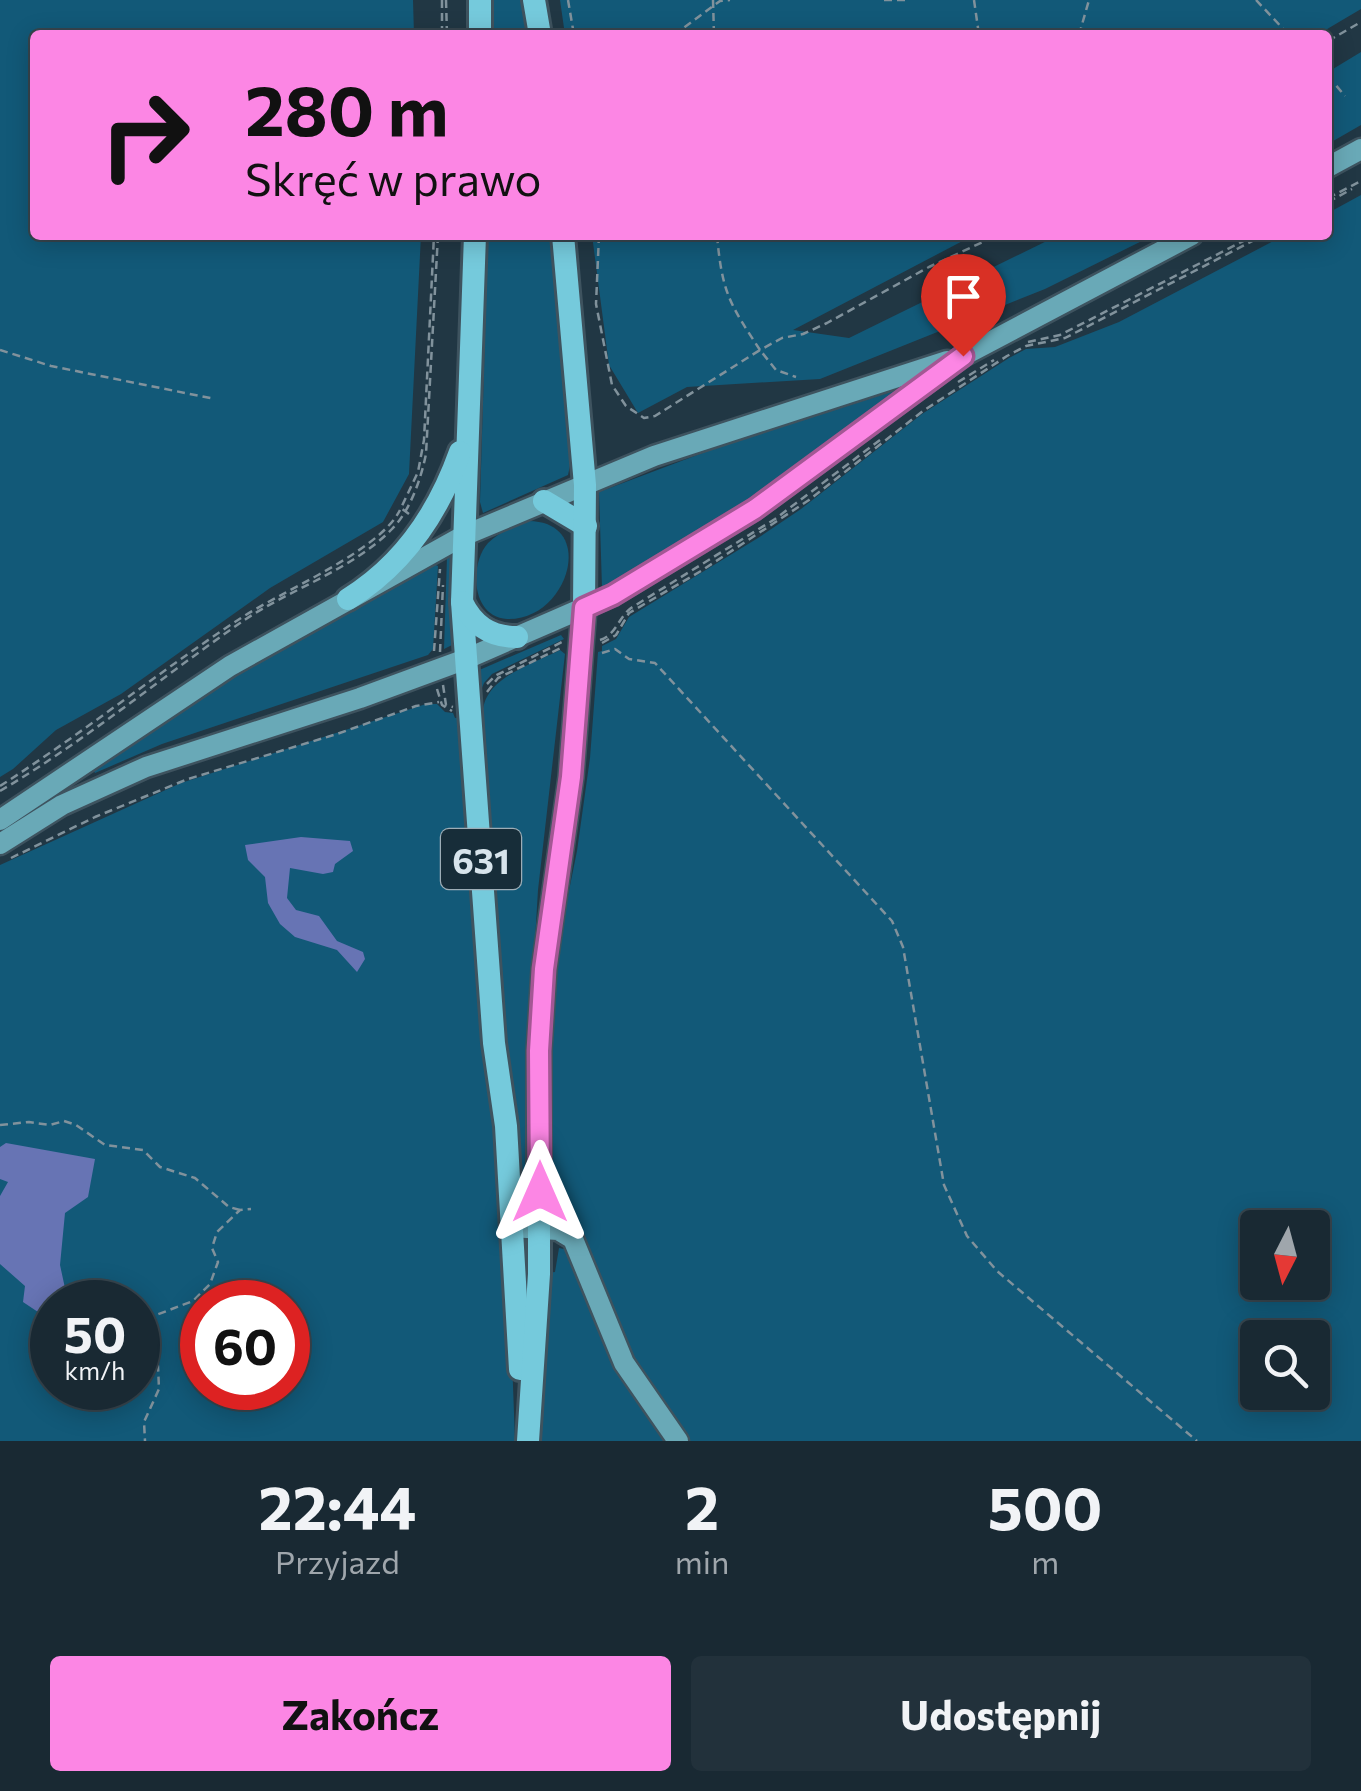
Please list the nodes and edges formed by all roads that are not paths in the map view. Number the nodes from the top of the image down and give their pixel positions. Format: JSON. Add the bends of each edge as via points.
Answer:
{"nodes":[{"id":1,"x":480,"y":0,"type":"edge"},
{"id":2,"x":534,"y":0,"type":"edge"},
{"id":3,"x":480,"y":30,"type":"edge"},
{"id":4,"x":539,"y":30,"type":"edge"},
{"id":5,"x":1361,"y":149,"type":"edge"},
{"id":6,"x":1332,"y":164,"type":"edge"},
{"id":7,"x":475,"y":240,"type":"edge"},
{"id":8,"x":564,"y":240,"type":"edge"},
{"id":9,"x":1183,"y":240,"type":"edge"},
{"id":10,"x":963,"y":356,"type":"junction"},
{"id":11,"x":468,"y":420,"type":"junction"},
{"id":12,"x":584,"y":484,"type":"junction"},
{"id":13,"x":544,"y":501,"type":"junction"},
{"id":14,"x":586,"y":526,"type":"junction"},
{"id":15,"x":463,"y":536,"type":"junction"},
{"id":16,"x":348,"y":599,"type":"junction"},
{"id":17,"x":462,"y":602,"type":"junction"},
{"id":18,"x":584,"y":608,"type":"junction"},
{"id":19,"x":516,"y":637,"type":"junction"},
{"id":20,"x":466,"y":659,"type":"junction"},
{"id":21,"x":0,"y":820,"type":"edge"},
{"id":22,"x":0,"y":844,"type":"edge"},
{"id":23,"x":512,"y":1227,"type":"junction"},
{"id":24,"x":540,"y":1228,"type":"junction"},
{"id":25,"x":526,"y":1441,"type":"edge"},
{"id":26,"x":678,"y":1441,"type":"edge"}],
"edges":[{"from":1,"to":3,"type":"main road"},
{"from":2,"to":4,"type":"main road"},
{"from":5,"to":6,"type":"main road"},
{"from":7,"to":11,"type":"main road","number":"631"},
{"from":8,"to":12,"type":"main road","number":"631"},
{"from":9,"to":10,"type":"main road"},
{"from":10,"to":12,"type":"main road","via":[[718,433]]},
{"from":10,"to":18,"type":"main road","via":[[755,509]]},
{"from":11,"to":15,"type":"main road","number":"631"},
{"from":11,"to":16,"type":"main road","via":[[453,472],[425,525],[390,568]]},
{"from":12,"to":13,"type":"main road"},
{"from":12,"to":14,"type":"main road","number":"631"},
{"from":13,"to":14,"type":"main road"},
{"from":13,"to":15,"type":"main road"},
{"from":14,"to":18,"type":"main road","number":"631"},
{"from":15,"to":16,"type":"main road"},
{"from":15,"to":17,"type":"main road","number":"631"},
{"from":16,"to":21,"type":"main road","via":[[180,698]]},
{"from":17,"to":19,"type":"main road","via":[[481,628]]},
{"from":17,"to":20,"type":"main road","number":"631"},
{"from":18,"to":19,"type":"main road"},
{"from":18,"to":24,"type":"main road","number":"631","via":[[571,777],[544,969]]},
{"from":19,"to":20,"type":"main road"},
{"from":20,"to":22,"type":"main road","via":[[146,767]]},
{"from":20,"to":23,"type":"main road","number":"631"},
{"from":23,"to":24,"type":"main road"},
{"from":23,"to":25,"type":"main road","number":"631"},
{"from":24,"to":25,"type":"main road","number":"631"},
{"from":24,"to":26,"type":"main road","via":[[572,1239],[624,1363]]}]}
